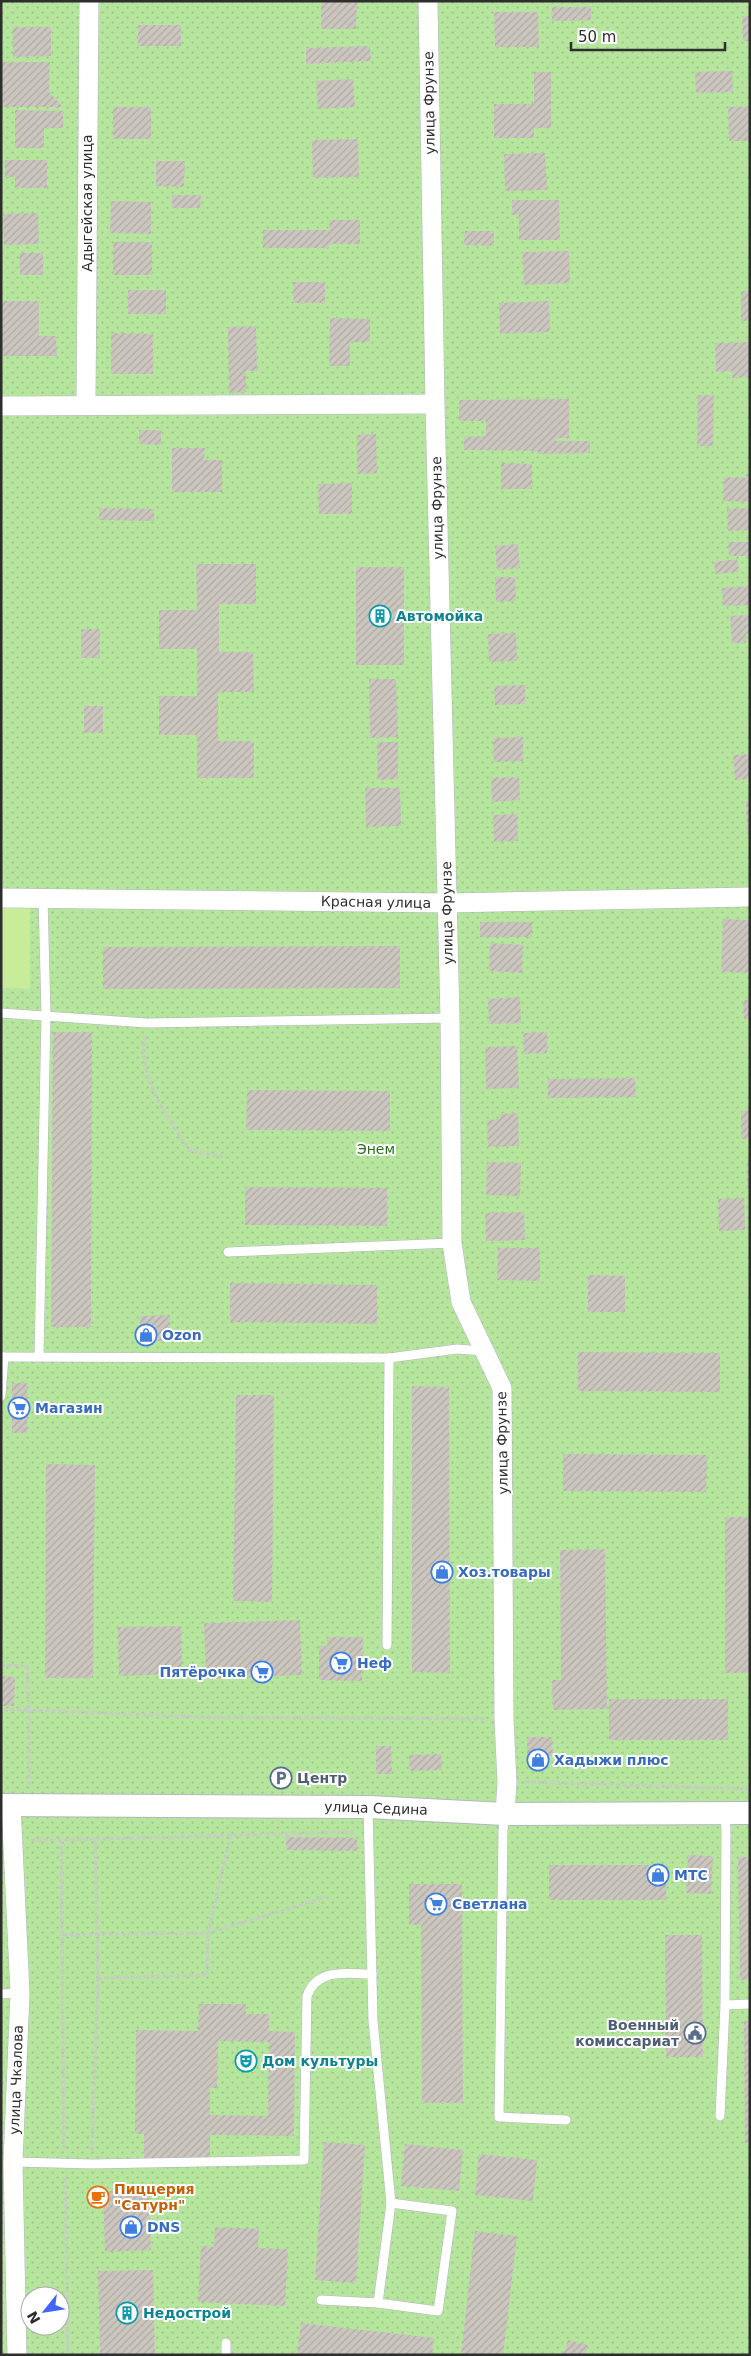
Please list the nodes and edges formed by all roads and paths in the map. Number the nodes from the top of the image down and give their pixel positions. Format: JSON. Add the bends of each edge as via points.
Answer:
{"nodes":[{"id":1,"x":89,"y":1,"type":"edge"},
{"id":2,"x":428,"y":1,"type":"edge"},
{"id":3,"x":86,"y":404,"type":"junction"},
{"id":4,"x":434,"y":404,"type":"junction"},
{"id":5,"x":1,"y":406,"type":"edge"},
{"id":6,"x":750,"y":897,"type":"edge"},
{"id":7,"x":1,"y":898,"type":"edge"},
{"id":8,"x":43,"y":898,"type":"junction"},
{"id":9,"x":447,"y":903,"type":"junction"},
{"id":10,"x":1,"y":1013,"type":"edge"},
{"id":11,"x":46,"y":1015,"type":"junction"},
{"id":12,"x":450,"y":1018,"type":"junction"},
{"id":13,"x":147,"y":1023,"type":"junction"},
{"id":14,"x":224,"y":1158,"type":"dead end"},
{"id":15,"x":452,"y":1243,"type":"junction"},
{"id":16,"x":228,"y":1252,"type":"dead end"},
{"id":17,"x":484,"y":1352,"type":"junction"},
{"id":18,"x":39,"y":1356,"type":"junction"},
{"id":19,"x":3,"y":1357,"type":"edge"},
{"id":20,"x":389,"y":1358,"type":"junction"},
{"id":21,"x":1,"y":1396,"type":"edge"},
{"id":22,"x":387,"y":1646,"type":"dead end"},
{"id":23,"x":1,"y":1665,"type":"edge"},
{"id":24,"x":1,"y":1710,"type":"edge"},
{"id":25,"x":29,"y":1710,"type":"junction"},
{"id":26,"x":504,"y":1719,"type":"junction"},
{"id":27,"x":507,"y":1782,"type":"junction"},
{"id":28,"x":750,"y":1789,"type":"edge"},
{"id":29,"x":14,"y":1805,"type":"edge"},
{"id":30,"x":368,"y":1807,"type":"junction"},
{"id":31,"x":723,"y":1812,"type":"junction"},
{"id":32,"x":750,"y":1813,"type":"edge"},
{"id":33,"x":505,"y":1814,"type":"junction"},
{"id":34,"x":370,"y":1832,"type":"junction"},
{"id":35,"x":230,"y":1837,"type":"junction"},
{"id":36,"x":96,"y":1838,"type":"junction"},
{"id":37,"x":30,"y":1840,"type":"dead end"},
{"id":38,"x":61,"y":1840,"type":"junction"},
{"id":39,"x":328,"y":1897,"type":"dead end"},
{"id":40,"x":97,"y":1933,"type":"junction"},
{"id":41,"x":208,"y":1933,"type":"junction"},
{"id":42,"x":63,"y":1935,"type":"junction"},
{"id":43,"x":372,"y":1974,"type":"junction"},
{"id":44,"x":98,"y":1978,"type":"junction"},
{"id":45,"x":10,"y":1994,"type":"edge"},
{"id":46,"x":750,"y":2004,"type":"edge"},
{"id":47,"x":725,"y":2005,"type":"junction"},
{"id":48,"x":720,"y":2116,"type":"dead end"},
{"id":49,"x":566,"y":2120,"type":"dead end"},
{"id":50,"x":13,"y":2162,"type":"junction"},
{"id":51,"x":64,"y":2164,"type":"junction"},
{"id":52,"x":92,"y":2164,"type":"junction"},
{"id":53,"x":391,"y":2202,"type":"junction"},
{"id":54,"x":321,"y":2300,"type":"dead end"},
{"id":55,"x":378,"y":2303,"type":"junction"},
{"id":56,"x":226,"y":2343,"type":"dead end"},
{"id":57,"x":17,"y":2355,"type":"edge"},
{"id":58,"x":68,"y":2355,"type":"edge"},
{"id":59,"x":226,"y":2355,"type":"edge"}],
"edges":[{"from":1,"to":3,"type":"street","name":"Адыгейская улица"},
{"from":2,"to":4,"type":"street","name":"улица Фрунзе"},
{"from":3,"to":4,"type":"street"},
{"from":3,"to":5,"type":"street"},
{"from":4,"to":9,"type":"street","name":"улица Фрунзе"},
{"from":6,"to":9,"type":"street","name":"Красная улица"},
{"from":7,"to":8,"type":"street","name":"Красная улица"},
{"from":8,"to":9,"type":"street","name":"Красная улица"},
{"from":8,"to":11,"type":"lane"},
{"from":9,"to":12,"type":"street","name":"улица Фрунзе"},
{"from":10,"to":11,"type":"lane"},
{"from":11,"to":13,"type":"lane"},
{"from":11,"to":18,"type":"lane"},
{"from":12,"to":13,"type":"lane"},
{"from":12,"to":15,"type":"street","name":"улица Фрунзе"},
{"from":13,"to":14,"type":"path","via":[[142,1048],[147,1075],[168,1118],[190,1150]]},
{"from":15,"to":16,"type":"lane"},
{"from":15,"to":17,"type":"street","name":"улица Фрунзе","via":[[461,1302]]},
{"from":17,"to":20,"type":"lane","via":[[457,1349]]},
{"from":17,"to":26,"type":"street","name":"улица Фрунзе","via":[[502,1388]]},
{"from":18,"to":19,"type":"lane"},
{"from":18,"to":20,"type":"lane"},
{"from":19,"to":21,"type":"lane"},
{"from":20,"to":22,"type":"lane"},
{"from":23,"to":25,"type":"path","via":[[27,1666]]},
{"from":24,"to":25,"type":"path"},
{"from":25,"to":26,"type":"path","via":[[194,1717]]},
{"from":25,"to":29,"type":"path"},
{"from":26,"to":27,"type":"street","name":"улица Фрунзе"},
{"from":27,"to":28,"type":"path"},
{"from":27,"to":33,"type":"street","name":"улица Фрунзе"},
{"from":29,"to":30,"type":"street","name":"улица Седина"},
{"from":29,"to":45,"type":"street","name":"улица Чкалова"},
{"from":30,"to":33,"type":"street","name":"улица Седина"},
{"from":30,"to":34,"type":"lane"},
{"from":31,"to":32,"type":"street","name":"улица Седина"},
{"from":31,"to":33,"type":"street","name":"улица Седина"},
{"from":31,"to":47,"type":"lane","via":[[726,1828]]},
{"from":33,"to":49,"type":"lane","via":[[499,2117]]},
{"from":34,"to":35,"type":"path"},
{"from":34,"to":43,"type":"lane"},
{"from":35,"to":36,"type":"path"},
{"from":35,"to":41,"type":"path"},
{"from":36,"to":38,"type":"path"},
{"from":36,"to":40,"type":"path"},
{"from":37,"to":38,"type":"path"},
{"from":38,"to":42,"type":"path"},
{"from":39,"to":41,"type":"path"},
{"from":40,"to":41,"type":"path"},
{"from":40,"to":42,"type":"path"},
{"from":40,"to":44,"type":"path"},
{"from":41,"to":44,"type":"path","via":[[207,1975]]},
{"from":42,"to":51,"type":"path"},
{"from":43,"to":52,"type":"lane","via":[[330,1973],[311,1986],[308,1996],[304,2160]]},
{"from":43,"to":53,"type":"lane","via":[[373,2021]]},
{"from":44,"to":52,"type":"path"},
{"from":45,"to":50,"type":"street","name":"улица Чкалова"},
{"from":46,"to":47,"type":"lane"},
{"from":47,"to":48,"type":"lane"},
{"from":50,"to":51,"type":"lane"},
{"from":50,"to":57,"type":"street","name":"улица Чкалова"},
{"from":51,"to":52,"type":"lane"},
{"from":51,"to":58,"type":"path"},
{"from":53,"to":55,"type":"lane"},
{"from":53,"to":55,"type":"lane","via":[[452,2211],[451,2220],[438,2311]]},
{"from":54,"to":55,"type":"lane"},
{"from":56,"to":59,"type":"lane"}]}
